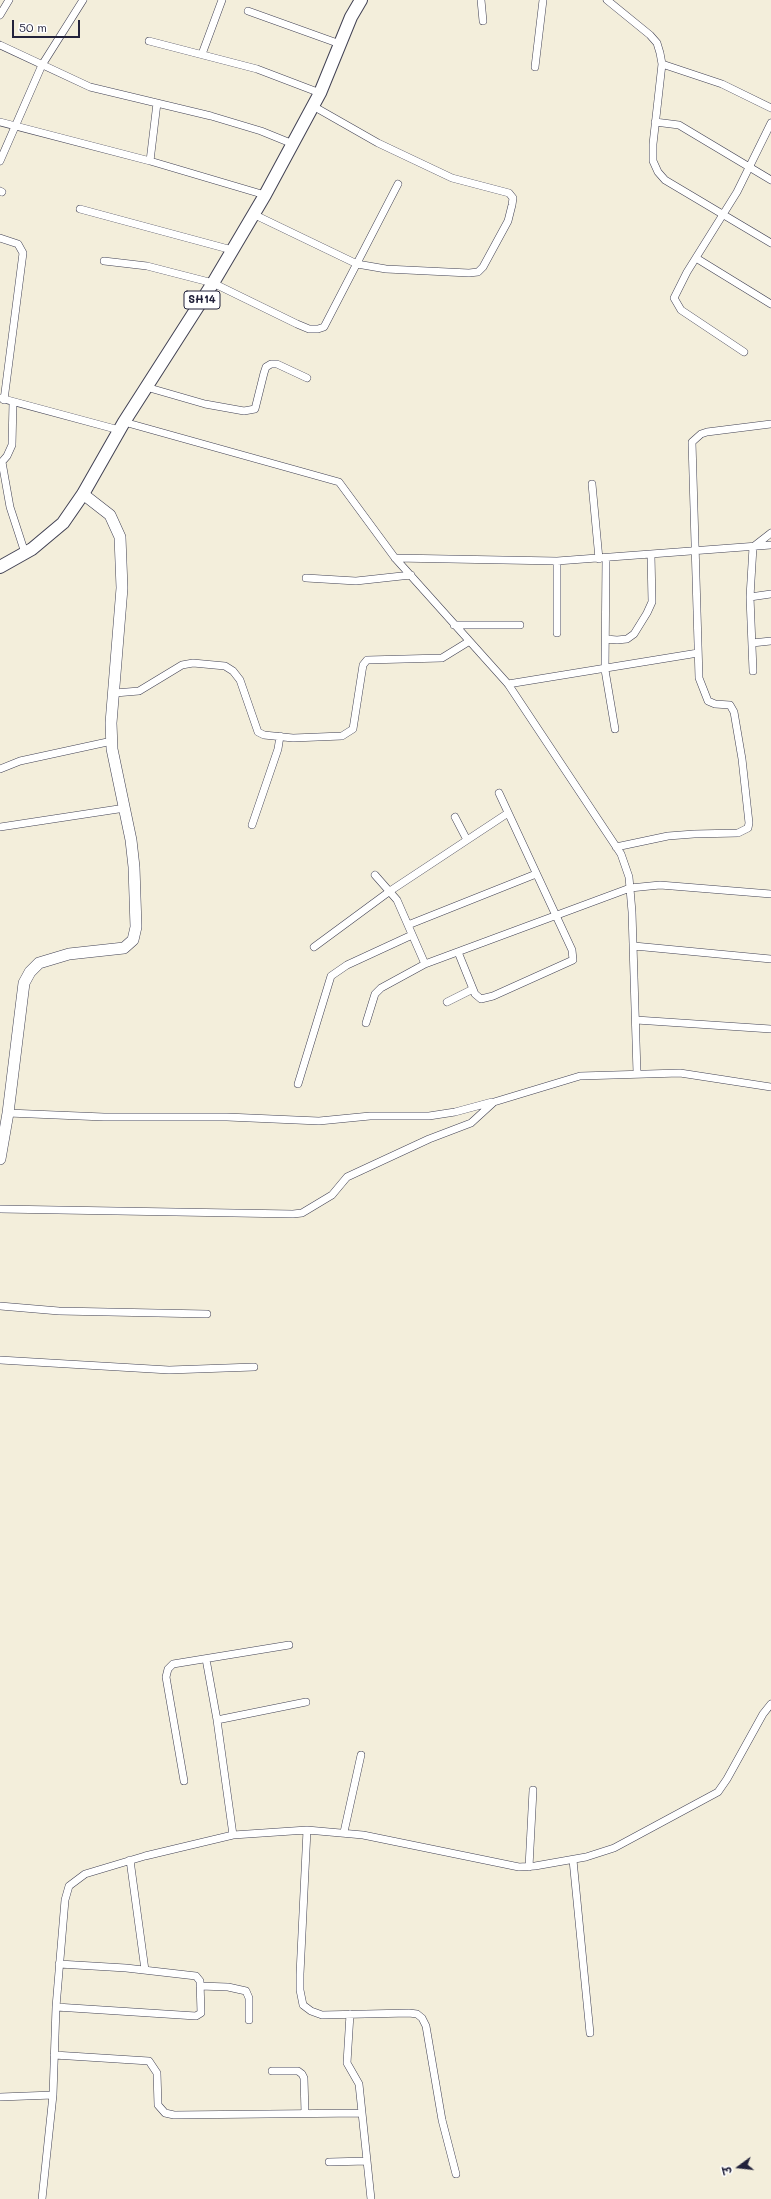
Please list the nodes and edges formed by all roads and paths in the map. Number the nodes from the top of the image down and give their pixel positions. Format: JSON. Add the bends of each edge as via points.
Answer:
{"nodes":[{"id":1,"x":9,"y":0,"type":"edge"},
{"id":2,"x":83,"y":0,"type":"edge"},
{"id":3,"x":222,"y":0,"type":"edge"},
{"id":4,"x":361,"y":0,"type":"edge"},
{"id":5,"x":481,"y":0,"type":"edge"},
{"id":6,"x":543,"y":0,"type":"edge"},
{"id":7,"x":607,"y":0,"type":"edge"},
{"id":8,"x":248,"y":11,"type":"dead end"},
{"id":9,"x":0,"y":15,"type":"edge"},
{"id":10,"x":483,"y":21,"type":"dead end"},
{"id":11,"x":149,"y":41,"type":"dead end"},
{"id":12,"x":340,"y":44,"type":"junction"},
{"id":13,"x":0,"y":45,"type":"edge"},
{"id":14,"x":202,"y":54,"type":"junction"},
{"id":15,"x":662,"y":64,"type":"junction"},
{"id":16,"x":42,"y":65,"type":"junction"},
{"id":17,"x":535,"y":67,"type":"dead end"},
{"id":18,"x":320,"y":93,"type":"junction"},
{"id":19,"x":157,"y":103,"type":"junction"},
{"id":20,"x":313,"y":106,"type":"junction"},
{"id":21,"x":771,"y":108,"type":"edge"},
{"id":22,"x":0,"y":122,"type":"edge"},
{"id":23,"x":655,"y":122,"type":"junction"},
{"id":24,"x":771,"y":123,"type":"edge"},
{"id":25,"x":14,"y":126,"type":"junction"},
{"id":26,"x":293,"y":144,"type":"junction"},
{"id":27,"x":0,"y":161,"type":"edge"},
{"id":28,"x":150,"y":161,"type":"junction"},
{"id":29,"x":749,"y":167,"type":"junction"},
{"id":30,"x":771,"y":180,"type":"edge"},
{"id":31,"x":398,"y":184,"type":"dead end"},
{"id":32,"x":265,"y":195,"type":"junction"},
{"id":33,"x":80,"y":209,"type":"dead end"},
{"id":34,"x":253,"y":214,"type":"junction"},
{"id":35,"x":723,"y":214,"type":"junction"},
{"id":36,"x":0,"y":238,"type":"edge"},
{"id":37,"x":771,"y":242,"type":"edge"},
{"id":38,"x":232,"y":250,"type":"junction"},
{"id":39,"x":696,"y":258,"type":"junction"},
{"id":40,"x":104,"y":261,"type":"dead end"},
{"id":41,"x":357,"y":264,"type":"junction"},
{"id":42,"x":213,"y":283,"type":"junction"},
{"id":43,"x":771,"y":304,"type":"edge"},
{"id":44,"x":744,"y":352,"type":"dead end"},
{"id":45,"x":307,"y":378,"type":"dead end"},
{"id":46,"x":146,"y":387,"type":"junction"},
{"id":47,"x":2,"y":399,"type":"edge"},
{"id":48,"x":13,"y":402,"type":"junction"},
{"id":49,"x":771,"y":424,"type":"edge"},
{"id":50,"x":122,"y":426,"type":"junction"},
{"id":51,"x":1,"y":463,"type":"edge"},
{"id":52,"x":592,"y":484,"type":"dead end"},
{"id":53,"x":83,"y":494,"type":"junction"},
{"id":54,"x":771,"y":533,"type":"edge"},
{"id":55,"x":771,"y":545,"type":"edge"},
{"id":56,"x":753,"y":547,"type":"junction"},
{"id":57,"x":695,"y":551,"type":"junction"},
{"id":58,"x":25,"y":553,"type":"junction"},
{"id":59,"x":651,"y":555,"type":"junction"},
{"id":60,"x":395,"y":558,"type":"junction"},
{"id":61,"x":603,"y":559,"type":"junction"},
{"id":62,"x":557,"y":561,"type":"junction"},
{"id":63,"x":0,"y":567,"type":"edge"},
{"id":64,"x":411,"y":575,"type":"junction"},
{"id":65,"x":306,"y":578,"type":"dead end"},
{"id":66,"x":771,"y":594,"type":"edge"},
{"id":67,"x":750,"y":597,"type":"junction"},
{"id":68,"x":454,"y":625,"type":"junction"},
{"id":69,"x":520,"y":625,"type":"dead end"},
{"id":70,"x":557,"y":633,"type":"dead end"},
{"id":71,"x":606,"y":639,"type":"junction"},
{"id":72,"x":771,"y":641,"type":"edge"},
{"id":73,"x":468,"y":642,"type":"junction"},
{"id":74,"x":752,"y":643,"type":"junction"},
{"id":75,"x":698,"y":654,"type":"junction"},
{"id":76,"x":605,"y":670,"type":"junction"},
{"id":77,"x":753,"y":671,"type":"dead end"},
{"id":78,"x":508,"y":684,"type":"junction"},
{"id":79,"x":115,"y":693,"type":"junction"},
{"id":80,"x":615,"y":729,"type":"dead end"},
{"id":81,"x":280,"y":736,"type":"junction"},
{"id":82,"x":112,"y":741,"type":"junction"},
{"id":83,"x":0,"y":769,"type":"edge"},
{"id":84,"x":499,"y":793,"type":"dead end"},
{"id":85,"x":125,"y":808,"type":"junction"},
{"id":86,"x":508,"y":813,"type":"junction"},
{"id":87,"x":454,"y":817,"type":"dead end"},
{"id":88,"x":252,"y":825,"type":"dead end"},
{"id":89,"x":0,"y":827,"type":"edge"},
{"id":90,"x":467,"y":840,"type":"junction"},
{"id":91,"x":616,"y":847,"type":"junction"},
{"id":92,"x":536,"y":874,"type":"junction"},
{"id":93,"x":375,"y":875,"type":"dead end"},
{"id":94,"x":630,"y":888,"type":"junction"},
{"id":95,"x":390,"y":891,"type":"junction"},
{"id":96,"x":771,"y":894,"type":"edge"},
{"id":97,"x":556,"y":915,"type":"junction"},
{"id":98,"x":408,"y":926,"type":"junction"},
{"id":99,"x":412,"y":935,"type":"junction"},
{"id":100,"x":634,"y":946,"type":"junction"},
{"id":101,"x":314,"y":947,"type":"dead end"},
{"id":102,"x":458,"y":952,"type":"junction"},
{"id":103,"x":771,"y":959,"type":"edge"},
{"id":104,"x":425,"y":964,"type":"junction"},
{"id":105,"x":473,"y":989,"type":"junction"},
{"id":106,"x":447,"y":1002,"type":"dead end"},
{"id":107,"x":636,"y":1020,"type":"junction"},
{"id":108,"x":366,"y":1023,"type":"dead end"},
{"id":109,"x":771,"y":1029,"type":"edge"},
{"id":110,"x":637,"y":1073,"type":"junction"},
{"id":111,"x":298,"y":1084,"type":"dead end"},
{"id":112,"x":771,"y":1087,"type":"edge"},
{"id":113,"x":494,"y":1102,"type":"junction"},
{"id":114,"x":8,"y":1113,"type":"junction"},
{"id":115,"x":0,"y":1159,"type":"edge"},
{"id":116,"x":0,"y":1208,"type":"edge"},
{"id":117,"x":0,"y":1306,"type":"edge"},
{"id":118,"x":207,"y":1314,"type":"dead end"},
{"id":119,"x":0,"y":1360,"type":"edge"},
{"id":120,"x":254,"y":1366,"type":"dead end"},
{"id":121,"x":288,"y":1645,"type":"dead end"},
{"id":122,"x":206,"y":1659,"type":"junction"},
{"id":123,"x":306,"y":1702,"type":"dead end"},
{"id":124,"x":771,"y":1704,"type":"edge"},
{"id":125,"x":217,"y":1720,"type":"junction"},
{"id":126,"x":361,"y":1754,"type":"dead end"},
{"id":127,"x":184,"y":1781,"type":"dead end"},
{"id":128,"x":533,"y":1790,"type":"dead end"},
{"id":129,"x":307,"y":1830,"type":"junction"},
{"id":130,"x":344,"y":1832,"type":"junction"},
{"id":131,"x":233,"y":1835,"type":"junction"},
{"id":132,"x":130,"y":1860,"type":"junction"},
{"id":133,"x":573,"y":1860,"type":"junction"},
{"id":134,"x":529,"y":1867,"type":"junction"},
{"id":135,"x":60,"y":1964,"type":"junction"},
{"id":136,"x":145,"y":1970,"type":"junction"},
{"id":137,"x":200,"y":1986,"type":"junction"},
{"id":138,"x":56,"y":2007,"type":"junction"},
{"id":139,"x":350,"y":2014,"type":"junction"},
{"id":140,"x":249,"y":2020,"type":"dead end"},
{"id":141,"x":590,"y":2033,"type":"dead end"},
{"id":142,"x":54,"y":2055,"type":"junction"},
{"id":143,"x":272,"y":2071,"type":"dead end"},
{"id":144,"x":53,"y":2096,"type":"junction"},
{"id":145,"x":0,"y":2097,"type":"edge"},
{"id":146,"x":362,"y":2113,"type":"junction"},
{"id":147,"x":305,"y":2114,"type":"junction"},
{"id":148,"x":367,"y":2160,"type":"junction"},
{"id":149,"x":329,"y":2162,"type":"dead end"},
{"id":150,"x":456,"y":2174,"type":"dead end"},
{"id":151,"x":42,"y":2199,"type":"edge"},
{"id":152,"x":371,"y":2199,"type":"edge"}],
"edges":[{"from":1,"to":9,"type":"street"},
{"from":2,"to":16,"type":"street"},
{"from":3,"to":14,"type":"street"},
{"from":4,"to":12,"type":"main road","name":"SH14","number":"SH14"},
{"from":5,"to":10,"type":"street"},
{"from":6,"to":17,"type":"street"},
{"from":7,"to":15,"type":"street","via":[[657,43]]},
{"from":8,"to":12,"type":"street"},
{"from":11,"to":14,"type":"street"},
{"from":12,"to":18,"type":"main road","name":"SH14","number":"SH14"},
{"from":13,"to":16,"type":"street"},
{"from":14,"to":18,"type":"street","via":[[257,69]]},
{"from":15,"to":21,"type":"street","via":[[722,84]]},
{"from":15,"to":23,"type":"street"},
{"from":16,"to":19,"type":"street","via":[[90,86]]},
{"from":16,"to":25,"type":"street"},
{"from":18,"to":20,"type":"main road","name":"SH14","number":"SH14"},
{"from":19,"to":26,"type":"street","via":[[261,131]]},
{"from":19,"to":28,"type":"street"},
{"from":20,"to":26,"type":"main road","name":"SH14","number":"SH14"},
{"from":20,"to":41,"type":"street","via":[[378,143],[452,178],[504,190],[513,198],[508,221],[478,272],[412,271]]},
{"from":22,"to":25,"type":"street"},
{"from":23,"to":29,"type":"street","via":[[679,125]]},
{"from":23,"to":35,"type":"street","via":[[653,161],[658,172],[665,180]]},
{"from":24,"to":29,"type":"street"},
{"from":25,"to":27,"type":"street"},
{"from":25,"to":28,"type":"street"},
{"from":26,"to":32,"type":"main road","name":"SH14","number":"SH14"},
{"from":28,"to":32,"type":"street"},
{"from":29,"to":30,"type":"street"},
{"from":29,"to":35,"type":"street"},
{"from":31,"to":41,"type":"street"},
{"from":32,"to":34,"type":"main road","name":"SH14","number":"SH14"},
{"from":33,"to":38,"type":"street"},
{"from":34,"to":38,"type":"main road","name":"SH14","number":"SH14"},
{"from":34,"to":41,"type":"street"},
{"from":35,"to":37,"type":"street"},
{"from":35,"to":39,"type":"street"},
{"from":36,"to":47,"type":"street","via":[[18,244],[23,253]]},
{"from":38,"to":42,"type":"main road","name":"SH14","number":"SH14"},
{"from":39,"to":43,"type":"street"},
{"from":39,"to":44,"type":"street","via":[[676,291],[674,298],[677,306]]},
{"from":40,"to":42,"type":"street","via":[[147,266]]},
{"from":41,"to":42,"type":"street","via":[[324,326],[318,329],[309,329],[297,324]]},
{"from":42,"to":46,"type":"main road","name":"SH14","number":"SH14"},
{"from":45,"to":46,"type":"street","via":[[277,364],[271,364],[266,367],[255,409],[244,411],[205,404]]},
{"from":46,"to":50,"type":"main road","name":"SH14","number":"SH14"},
{"from":47,"to":48,"type":"street"},
{"from":48,"to":50,"type":"street"},
{"from":48,"to":51,"type":"street","via":[[12,445]]},
{"from":49,"to":57,"type":"street","via":[[707,432],[692,442]]},
{"from":50,"to":53,"type":"main road","name":"SH14","number":"SH14"},
{"from":50,"to":60,"type":"street","via":[[339,482]]},
{"from":51,"to":58,"type":"street","via":[[10,507]]},
{"from":52,"to":61,"type":"street"},
{"from":53,"to":58,"type":"main road","name":"SH14","number":"SH14","via":[[63,523]]},
{"from":53,"to":79,"type":"street","via":[[110,515],[120,537],[122,588]]},
{"from":54,"to":56,"type":"street"},
{"from":55,"to":56,"type":"street"},
{"from":56,"to":57,"type":"street"},
{"from":56,"to":67,"type":"street"},
{"from":57,"to":59,"type":"street"},
{"from":57,"to":75,"type":"street"},
{"from":58,"to":63,"type":"main road","name":"SH14","number":"SH14"},
{"from":59,"to":61,"type":"street"},
{"from":59,"to":71,"type":"street","via":[[652,602],[642,624],[627,639]]},
{"from":60,"to":62,"type":"street"},
{"from":60,"to":64,"type":"street"},
{"from":61,"to":62,"type":"street"},
{"from":61,"to":71,"type":"street"},
{"from":62,"to":70,"type":"street"},
{"from":64,"to":65,"type":"street","via":[[356,582]]},
{"from":64,"to":68,"type":"street"},
{"from":66,"to":67,"type":"street"},
{"from":67,"to":74,"type":"street"},
{"from":68,"to":69,"type":"street"},
{"from":68,"to":73,"type":"street"},
{"from":71,"to":76,"type":"street"},
{"from":72,"to":74,"type":"street"},
{"from":73,"to":78,"type":"street"},
{"from":73,"to":81,"type":"street","via":[[442,658],[366,660],[353,729],[349,733],[342,736],[309,738]]},
{"from":74,"to":77,"type":"street"},
{"from":75,"to":76,"type":"street"},
{"from":75,"to":91,"type":"street","via":[[699,678],[708,701],[730,705],[734,712],[742,759],[748,828],[738,833],[668,836]]},
{"from":76,"to":78,"type":"street"},
{"from":76,"to":80,"type":"street"},
{"from":78,"to":91,"type":"street"},
{"from":79,"to":81,"type":"street","via":[[139,691],[182,665],[193,663],[225,666],[240,680],[258,732]]},
{"from":79,"to":82,"type":"street","via":[[111,723]]},
{"from":81,"to":88,"type":"street"},
{"from":82,"to":83,"type":"street","via":[[20,761]]},
{"from":82,"to":85,"type":"street"},
{"from":84,"to":86,"type":"street"},
{"from":85,"to":89,"type":"street"},
{"from":85,"to":114,"type":"street","via":[[134,867],[136,927],[133,940],[124,948],[69,954],[40,964],[30,972],[24,982]]},
{"from":86,"to":90,"type":"street"},
{"from":86,"to":92,"type":"street"},
{"from":87,"to":90,"type":"street"},
{"from":90,"to":95,"type":"street"},
{"from":91,"to":94,"type":"street","via":[[629,877]]},
{"from":92,"to":97,"type":"street"},
{"from":92,"to":98,"type":"street"},
{"from":93,"to":95,"type":"street"},
{"from":94,"to":96,"type":"street","via":[[660,885]]},
{"from":94,"to":97,"type":"street"},
{"from":94,"to":100,"type":"street"},
{"from":95,"to":98,"type":"street","via":[[397,900]]},
{"from":95,"to":101,"type":"street"},
{"from":97,"to":102,"type":"street"},
{"from":97,"to":105,"type":"street","via":[[574,956],[571,962],[485,999],[477,998]]},
{"from":98,"to":99,"type":"street"},
{"from":99,"to":104,"type":"street"},
{"from":99,"to":111,"type":"street","via":[[347,965],[331,976]]},
{"from":100,"to":103,"type":"street"},
{"from":100,"to":107,"type":"street"},
{"from":102,"to":104,"type":"street"},
{"from":102,"to":105,"type":"street"},
{"from":104,"to":108,"type":"street","via":[[381,988],[375,994]]},
{"from":105,"to":106,"type":"street"},
{"from":107,"to":109,"type":"street"},
{"from":107,"to":110,"type":"street"},
{"from":110,"to":112,"type":"street","via":[[680,1073]]},
{"from":110,"to":113,"type":"street","via":[[580,1076]]},
{"from":113,"to":114,"type":"street","via":[[429,1116],[370,1116],[319,1121]]},
{"from":113,"to":116,"type":"street","via":[[470,1123],[347,1177],[332,1196],[302,1213]]},
{"from":114,"to":115,"type":"street"},
{"from":117,"to":118,"type":"street","via":[[59,1311]]},
{"from":119,"to":120,"type":"street","via":[[170,1370]]},
{"from":121,"to":122,"type":"street"},
{"from":122,"to":125,"type":"street"},
{"from":122,"to":127,"type":"street","via":[[173,1664],[168,1668],[166,1677]]},
{"from":123,"to":125,"type":"street"},
{"from":124,"to":133,"type":"street","via":[[718,1792],[614,1848]]},
{"from":125,"to":131,"type":"street"},
{"from":126,"to":130,"type":"street"},
{"from":128,"to":134,"type":"street"},
{"from":129,"to":130,"type":"street"},
{"from":129,"to":131,"type":"street"},
{"from":129,"to":139,"type":"street","via":[[300,1990],[303,2005],[311,2012],[322,2015]]},
{"from":130,"to":134,"type":"street"},
{"from":131,"to":132,"type":"street"},
{"from":132,"to":135,"type":"street","via":[[85,1874],[69,1886],[65,1900]]},
{"from":132,"to":136,"type":"street"},
{"from":133,"to":134,"type":"street"},
{"from":133,"to":141,"type":"street"},
{"from":135,"to":136,"type":"street"},
{"from":135,"to":138,"type":"street"},
{"from":136,"to":137,"type":"street","via":[[190,1974],[199,1979]]},
{"from":137,"to":138,"type":"street","via":[[201,2013],[196,2016]]},
{"from":137,"to":140,"type":"street","via":[[228,1987],[246,1991]]},
{"from":138,"to":142,"type":"street"},
{"from":139,"to":146,"type":"street","via":[[347,2063],[359,2084]]},
{"from":139,"to":150,"type":"street","via":[[409,2013],[422,2018],[428,2034],[442,2120]]},
{"from":142,"to":144,"type":"street"},
{"from":142,"to":147,"type":"street","via":[[149,2061],[157,2073],[158,2105],[165,2113]]},
{"from":143,"to":147,"type":"street","via":[[298,2071],[302,2074]]},
{"from":144,"to":145,"type":"street"},
{"from":144,"to":151,"type":"street"},
{"from":146,"to":147,"type":"street"},
{"from":146,"to":148,"type":"street"},
{"from":148,"to":149,"type":"street"},
{"from":148,"to":152,"type":"street"}]}
